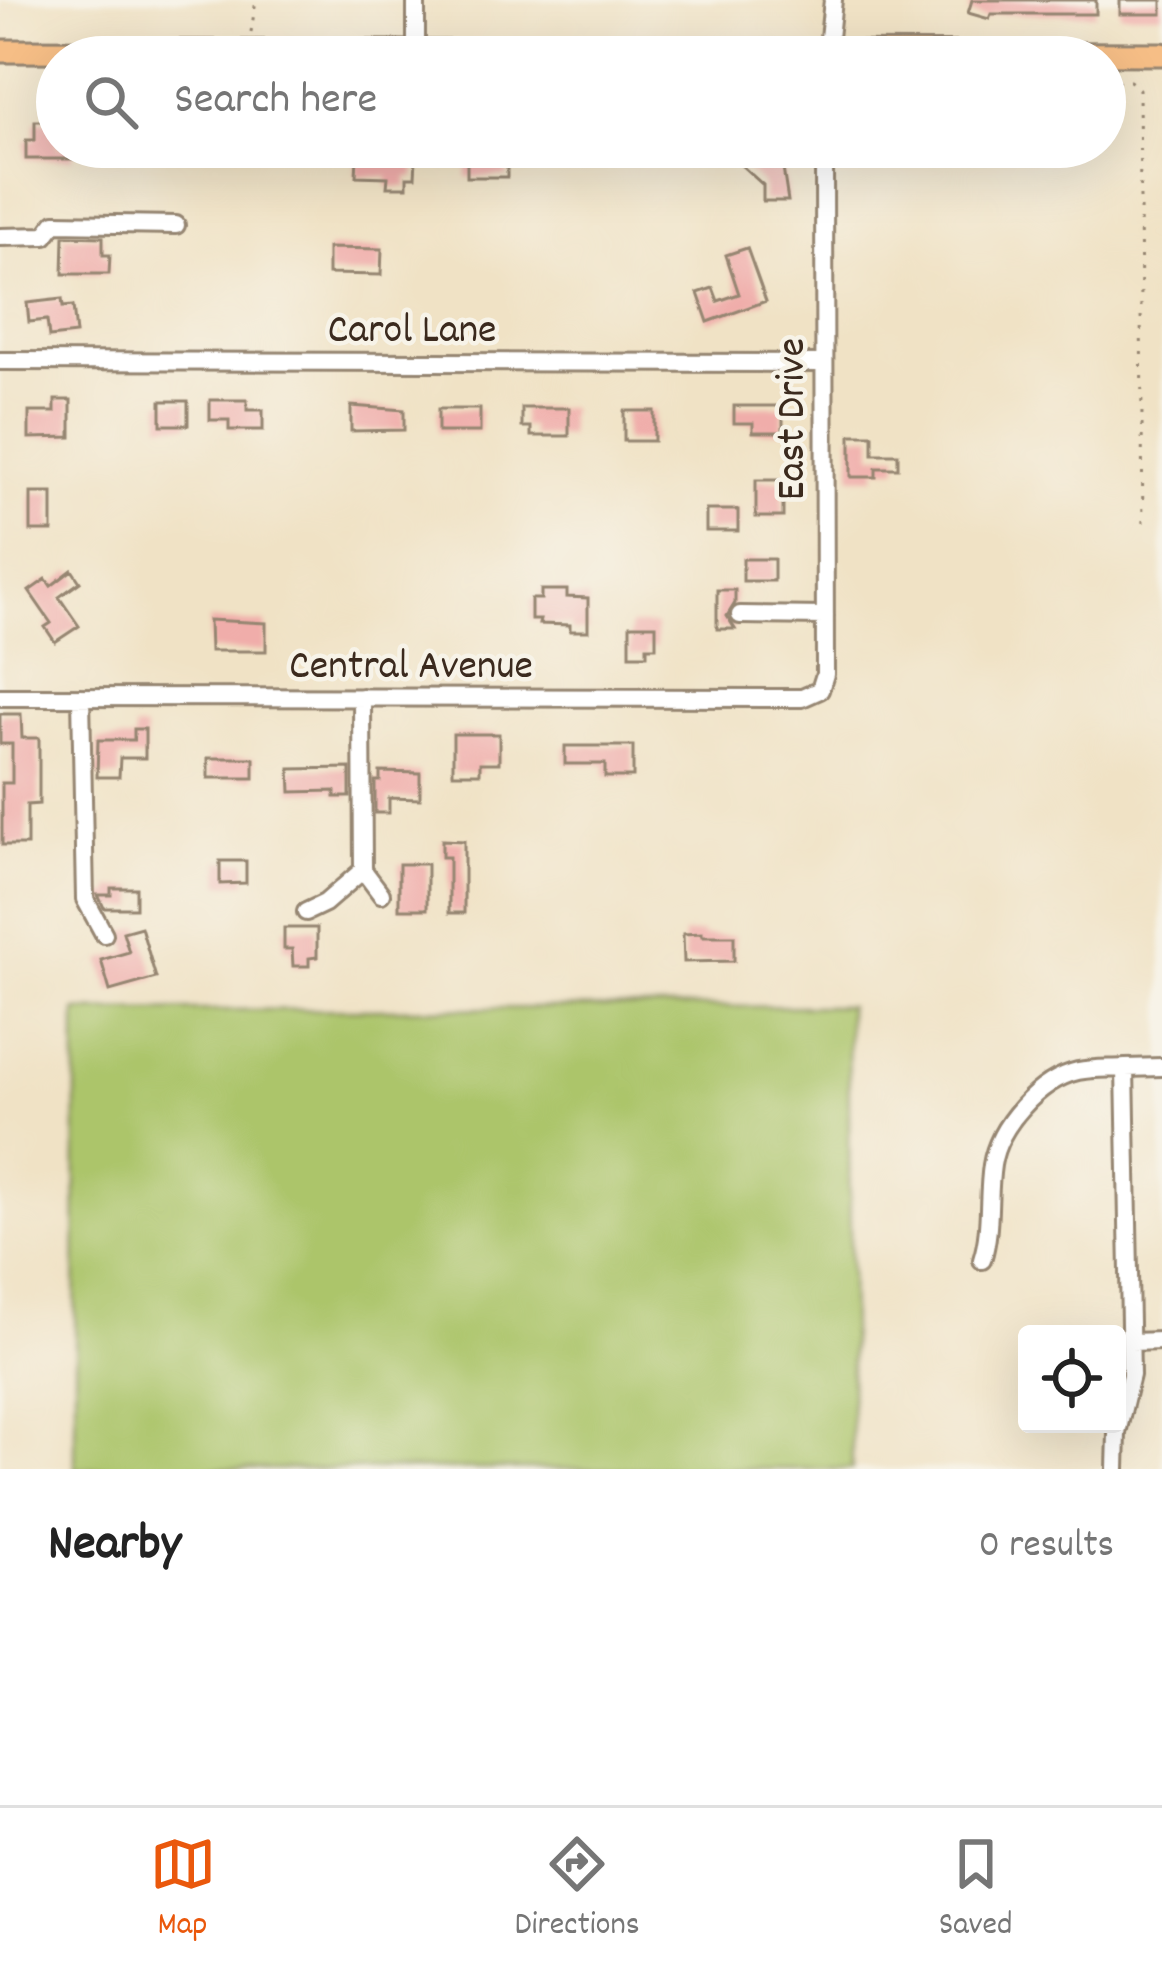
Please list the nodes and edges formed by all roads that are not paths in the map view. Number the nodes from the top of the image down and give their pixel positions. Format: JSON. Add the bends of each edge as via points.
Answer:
{"nodes":[{"id":1,"x":416,"y":0,"type":"edge"},
{"id":2,"x":833,"y":0,"type":"edge"},
{"id":3,"x":416,"y":36,"type":"edge"},
{"id":4,"x":829,"y":36,"type":"edge"},
{"id":5,"x":0,"y":51,"type":"edge"},
{"id":6,"x":36,"y":51,"type":"edge"},
{"id":7,"x":1126,"y":54,"type":"edge"},
{"id":8,"x":1162,"y":54,"type":"edge"},
{"id":9,"x":824,"y":168,"type":"edge"},
{"id":10,"x":176,"y":225,"type":"dead end"},
{"id":11,"x":0,"y":236,"type":"edge"},
{"id":12,"x":0,"y":361,"type":"edge"},
{"id":13,"x":823,"y":363,"type":"junction"},
{"id":14,"x":740,"y":615,"type":"dead end"},
{"id":15,"x":825,"y":616,"type":"junction"},
{"id":16,"x":820,"y":690,"type":"joint"},
{"id":17,"x":0,"y":698,"type":"edge"},
{"id":18,"x":81,"y":698,"type":"junction"},
{"id":19,"x":362,"y":698,"type":"junction"},
{"id":20,"x":363,"y":870,"type":"junction"},
{"id":21,"x":381,"y":894,"type":"dead end"},
{"id":22,"x":307,"y":912,"type":"dead end"},
{"id":23,"x":104,"y":934,"type":"dead end"},
{"id":24,"x":1162,"y":1067,"type":"edge"},
{"id":25,"x":1125,"y":1068,"type":"junction"},
{"id":26,"x":982,"y":1259,"type":"dead end"},
{"id":27,"x":1131,"y":1342,"type":"junction"},
{"id":28,"x":1162,"y":1342,"type":"edge"},
{"id":29,"x":1116,"y":1469,"type":"edge"}],
"edges":[{"from":1,"to":3,"type":"street"},
{"from":2,"to":4,"type":"street"},
{"from":5,"to":6,"type":"main road"},
{"from":7,"to":8,"type":"main road"},
{"from":9,"to":13,"type":"street","name":"East Drive"},
{"from":10,"to":11,"type":"street","via":[[55,224],[45,236]]},
{"from":12,"to":13,"type":"street","name":"Carol Lane"},
{"from":13,"to":15,"type":"street","name":"East Drive"},
{"from":14,"to":15,"type":"street"},
{"from":15,"to":16,"type":"street","name":"East Drive"},
{"from":16,"to":19,"type":"street","name":"Central Avenue","via":[[802,698]]},
{"from":17,"to":18,"type":"street","name":"Central Avenue"},
{"from":18,"to":19,"type":"street","name":"Central Avenue"},
{"from":18,"to":23,"type":"street","via":[[85,899]]},
{"from":19,"to":20,"type":"street"},
{"from":20,"to":21,"type":"street"},
{"from":20,"to":22,"type":"street"},
{"from":24,"to":25,"type":"street"},
{"from":25,"to":26,"type":"street","via":[[1077,1071],[1046,1085],[1010,1122],[992,1161]]},
{"from":25,"to":27,"type":"street"},
{"from":27,"to":28,"type":"street"},
{"from":27,"to":29,"type":"street"}]}
